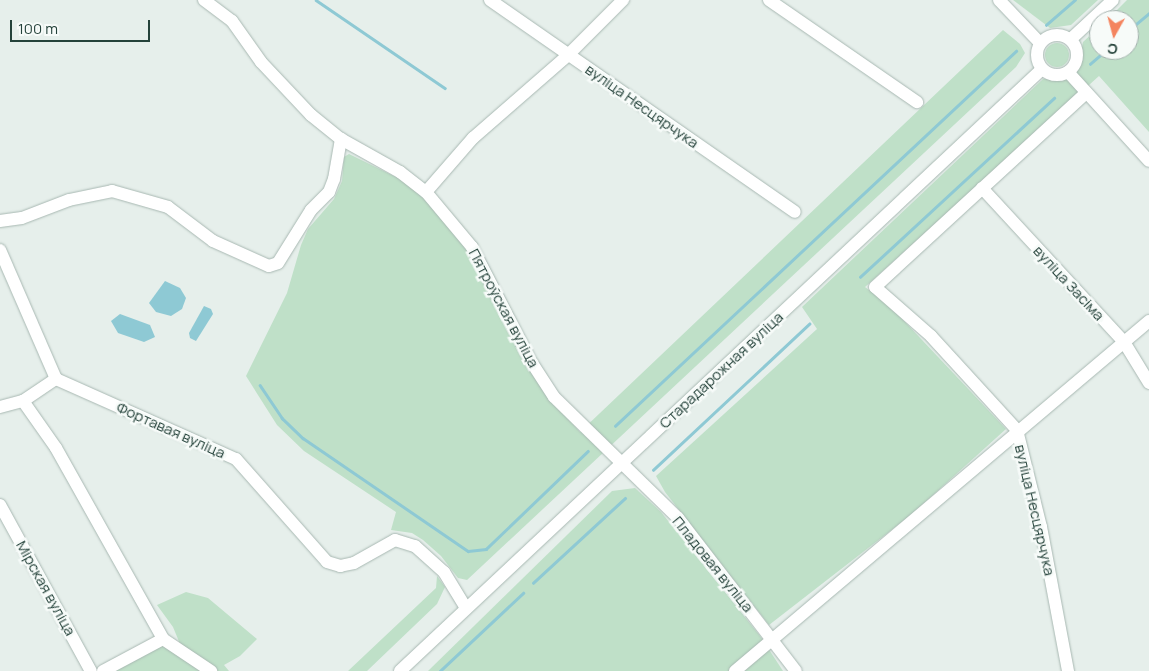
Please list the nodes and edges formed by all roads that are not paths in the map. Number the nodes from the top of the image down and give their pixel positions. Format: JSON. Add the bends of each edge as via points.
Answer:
{"nodes":[{"id":1,"x":204,"y":0,"type":"edge"},
{"id":2,"x":490,"y":0,"type":"edge"},
{"id":3,"x":624,"y":0,"type":"edge"},
{"id":4,"x":769,"y":0,"type":"edge"},
{"id":5,"x":999,"y":0,"type":"edge"},
{"id":6,"x":1113,"y":0,"type":"edge"},
{"id":7,"x":1070,"y":40,"type":"junction"},
{"id":8,"x":1040,"y":43,"type":"junction"},
{"id":9,"x":568,"y":54,"type":"junction"},
{"id":10,"x":1042,"y":69,"type":"junction"},
{"id":11,"x":1068,"y":72,"type":"junction"},
{"id":12,"x":1086,"y":93,"type":"junction"},
{"id":13,"x":916,"y":102,"type":"dead end"},
{"id":14,"x":341,"y":139,"type":"junction"},
{"id":15,"x":1149,"y":161,"type":"edge"},
{"id":16,"x":982,"y":188,"type":"junction"},
{"id":17,"x":426,"y":192,"type":"junction"},
{"id":18,"x":795,"y":212,"type":"dead end"},
{"id":19,"x":0,"y":220,"type":"edge"},
{"id":20,"x":0,"y":250,"type":"edge"},
{"id":21,"x":1149,"y":321,"type":"edge"},
{"id":22,"x":1124,"y":342,"type":"junction"},
{"id":23,"x":56,"y":379,"type":"junction"},
{"id":24,"x":1149,"y":383,"type":"edge"},
{"id":25,"x":23,"y":401,"type":"junction"},
{"id":26,"x":0,"y":407,"type":"edge"},
{"id":27,"x":1017,"y":430,"type":"junction"},
{"id":28,"x":622,"y":463,"type":"junction"},
{"id":29,"x":0,"y":505,"type":"edge"},
{"id":30,"x":466,"y":608,"type":"junction"},
{"id":31,"x":163,"y":639,"type":"junction"},
{"id":32,"x":774,"y":641,"type":"junction"},
{"id":33,"x":91,"y":671,"type":"edge"},
{"id":34,"x":103,"y":671,"type":"edge"},
{"id":35,"x":212,"y":671,"type":"edge"},
{"id":36,"x":400,"y":671,"type":"edge"},
{"id":37,"x":735,"y":671,"type":"edge"},
{"id":38,"x":796,"y":671,"type":"edge"},
{"id":39,"x":1068,"y":671,"type":"edge"}],
"edges":[{"from":1,"to":14,"type":"street","name":"Пятроўская вуліца","via":[[232,21],[261,62],[311,115]]},
{"from":2,"to":9,"type":"street","name":"вуліца Несцярчука"},
{"from":3,"to":9,"type":"street"},
{"from":4,"to":13,"type":"street"},
{"from":5,"to":8,"type":"street"},
{"from":6,"to":7,"type":"street"},
{"from":7,"to":8,"type":"street","via":[[1052,35]]},
{"from":7,"to":11,"type":"street","via":[[1077,56]]},
{"from":8,"to":10,"type":"street","via":[[1036,54]]},
{"from":9,"to":17,"type":"street","via":[[473,138]]},
{"from":9,"to":18,"type":"street","name":"вуліца Несцярчука"},
{"from":10,"to":11,"type":"street","via":[[1056,76]]},
{"from":10,"to":28,"type":"street","name":"Старадарожная вуліца"},
{"from":11,"to":12,"type":"street"},
{"from":12,"to":15,"type":"street"},
{"from":12,"to":16,"type":"street"},
{"from":14,"to":17,"type":"street","name":"Пятроўская вуліца","via":[[400,172]]},
{"from":14,"to":19,"type":"street","via":[[329,192],[311,210],[278,263],[269,266],[213,242],[168,206],[112,191],[69,200],[22,218]]},
{"from":16,"to":22,"type":"street","name":"вуліца Засіма"},
{"from":16,"to":27,"type":"street","name":"вуліца Несцярчука","via":[[875,286],[931,336]]},
{"from":17,"to":28,"type":"street","name":"Пятроўская вуліца","via":[[472,247],[532,364],[554,397]]},
{"from":20,"to":23,"type":"street"},
{"from":21,"to":22,"type":"street"},
{"from":22,"to":24,"type":"street","name":"вуліца Засіма"},
{"from":22,"to":27,"type":"street"},
{"from":23,"to":25,"type":"street"},
{"from":23,"to":30,"type":"street","name":"Фортавая вуліца","via":[[236,459],[327,562],[340,566],[354,563],[395,540],[415,546],[444,572]]},
{"from":25,"to":26,"type":"street"},
{"from":25,"to":31,"type":"street","via":[[56,448]]},
{"from":27,"to":32,"type":"street"},
{"from":27,"to":39,"type":"street","name":"вуліца Несцярчука","via":[[1041,527]]},
{"from":28,"to":30,"type":"street","name":"Старадарожная вуліца"},
{"from":28,"to":32,"type":"street","name":"Пладовая вуліца","via":[[678,518]]},
{"from":29,"to":33,"type":"street","name":"Мірская вуліца"},
{"from":30,"to":36,"type":"street","name":"Старадарожная вуліца"},
{"from":31,"to":34,"type":"street"},
{"from":31,"to":35,"type":"street"},
{"from":32,"to":37,"type":"street"},
{"from":32,"to":38,"type":"street","name":"Пладовая вуліца"}]}
